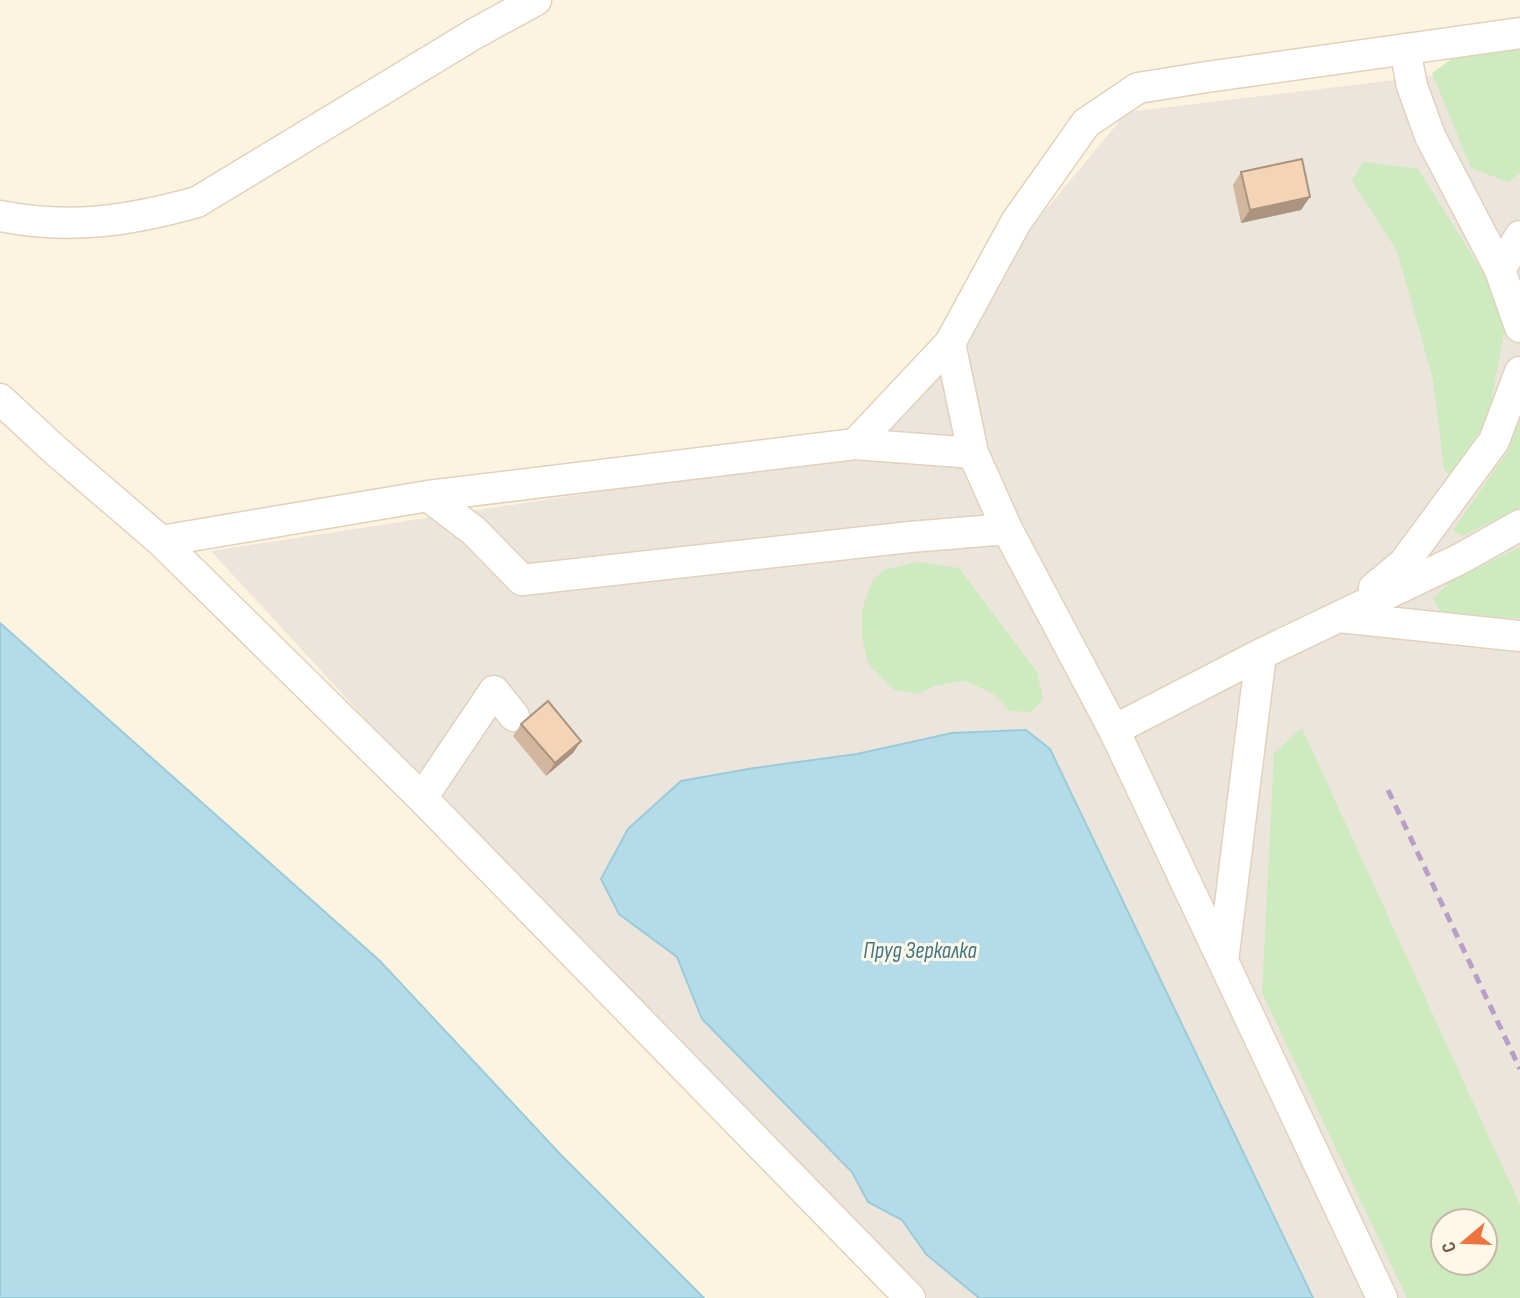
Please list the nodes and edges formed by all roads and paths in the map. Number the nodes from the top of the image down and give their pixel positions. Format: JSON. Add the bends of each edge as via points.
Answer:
{"nodes":[{"id":1,"x":536,"y":0,"type":"edge"},
{"id":2,"x":1520,"y":33,"type":"edge"},
{"id":3,"x":1405,"y":49,"type":"junction"},
{"id":4,"x":0,"y":216,"type":"edge"},
{"id":5,"x":1520,"y":236,"type":"edge"},
{"id":6,"x":1500,"y":270,"type":"junction"},
{"id":7,"x":1520,"y":327,"type":"edge"},
{"id":8,"x":950,"y":343,"type":"junction"},
{"id":9,"x":1520,"y":372,"type":"edge"},
{"id":10,"x":0,"y":399,"type":"edge"},
{"id":11,"x":855,"y":444,"type":"junction"},
{"id":12,"x":973,"y":453,"type":"junction"},
{"id":13,"x":428,"y":496,"type":"junction"},
{"id":14,"x":1520,"y":525,"type":"edge"},
{"id":15,"x":1007,"y":529,"type":"junction"},
{"id":16,"x":161,"y":541,"type":"junction"},
{"id":17,"x":1338,"y":617,"type":"junction"},
{"id":18,"x":1520,"y":636,"type":"edge"},
{"id":19,"x":1261,"y":654,"type":"junction"},
{"id":20,"x":514,"y":716,"type":"dead end"},
{"id":21,"x":1114,"y":730,"type":"junction"},
{"id":22,"x":422,"y":798,"type":"junction"},
{"id":23,"x":1223,"y":961,"type":"junction"},
{"id":24,"x":910,"y":1298,"type":"edge"},
{"id":25,"x":1382,"y":1298,"type":"edge"}],
"edges":[{"from":1,"to":4,"type":"street","via":[[197,202],[146,216],[79,224],[34,223]]},
{"from":2,"to":3,"type":"street"},
{"from":3,"to":6,"type":"street","via":[[1430,136]]},
{"from":3,"to":8,"type":"street","via":[[1138,88],[1086,123],[1016,222]]},
{"from":5,"to":6,"type":"street"},
{"from":6,"to":7,"type":"street"},
{"from":8,"to":11,"type":"street"},
{"from":8,"to":12,"type":"street"},
{"from":9,"to":17,"type":"street","via":[[1494,441],[1404,564]]},
{"from":10,"to":16,"type":"street"},
{"from":11,"to":12,"type":"street"},
{"from":11,"to":13,"type":"street"},
{"from":12,"to":15,"type":"street"},
{"from":13,"to":15,"type":"street","via":[[474,531],[522,580]]},
{"from":13,"to":16,"type":"street"},
{"from":14,"to":17,"type":"street"},
{"from":15,"to":21,"type":"street"},
{"from":16,"to":22,"type":"street"},
{"from":17,"to":18,"type":"street"},
{"from":17,"to":19,"type":"street"},
{"from":19,"to":21,"type":"street"},
{"from":19,"to":23,"type":"street"},
{"from":20,"to":22,"type":"street","via":[[494,691]]},
{"from":21,"to":23,"type":"street"},
{"from":22,"to":24,"type":"street"},
{"from":23,"to":25,"type":"street"}]}
